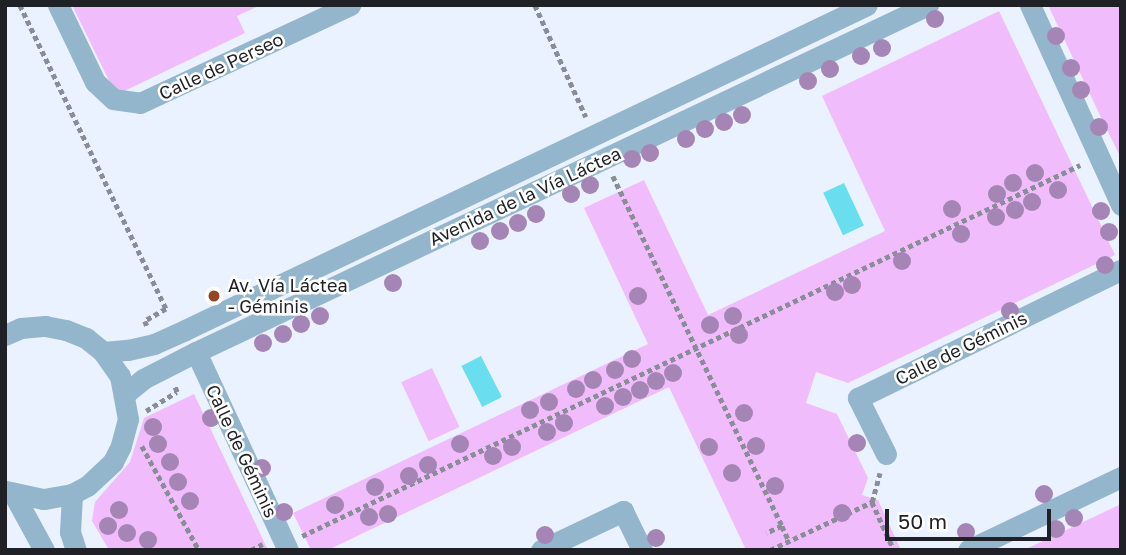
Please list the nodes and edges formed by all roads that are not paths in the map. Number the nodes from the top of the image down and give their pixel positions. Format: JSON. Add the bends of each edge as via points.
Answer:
{"nodes":[{"id":1,"x":58,"y":5,"type":"edge"},
{"id":2,"x":350,"y":5,"type":"edge"},
{"id":3,"x":867,"y":5,"type":"edge"},
{"id":4,"x":928,"y":5,"type":"edge"},
{"id":5,"x":1030,"y":5,"type":"edge"},
{"id":6,"x":1121,"y":205,"type":"edge"},
{"id":7,"x":1121,"y":270,"type":"edge"},
{"id":8,"x":5,"y":335,"type":"edge"},
{"id":9,"x":103,"y":352,"type":"junction"},
{"id":10,"x":196,"y":352,"type":"junction"},
{"id":11,"x":126,"y":393,"type":"junction"},
{"id":12,"x":886,"y":454,"type":"road end"},
{"id":13,"x":1121,"y":477,"type":"edge"},
{"id":14,"x":10,"y":493,"type":"edge"},
{"id":15,"x":72,"y":494,"type":"junction"},
{"id":16,"x":287,"y":547,"type":"edge"},
{"id":17,"x":44,"y":550,"type":"edge"},
{"id":18,"x":76,"y":550,"type":"edge"},
{"id":19,"x":541,"y":550,"type":"edge"},
{"id":20,"x":642,"y":550,"type":"edge"},
{"id":21,"x":968,"y":550,"type":"edge"}],
"edges":[{"from":1,"to":2,"type":"street","name":"Calle de Perseo","via":[[95,82],[113,99],[140,103]]},
{"from":3,"to":9,"type":"street","name":"Avenida de la Vía Láctea","via":[[154,344]]},
{"from":4,"to":10,"type":"street","name":"Avenida de la Vía Láctea"},
{"from":5,"to":6,"type":"street"},
{"from":7,"to":12,"type":"street","name":"Calle de Géminis","via":[[858,398]]},
{"from":8,"to":9,"type":"street","via":[[45,326],[86,338]]},
{"from":9,"to":11,"type":"street"},
{"from":10,"to":11,"type":"street","name":"Avenida de la Vía Láctea"},
{"from":10,"to":16,"type":"street","name":"Calle de Géminis"},
{"from":11,"to":15,"type":"street","via":[[135,416],[113,462]]},
{"from":13,"to":21,"type":"street"},
{"from":14,"to":15,"type":"street","via":[[43,499]]},
{"from":14,"to":17,"type":"street"},
{"from":15,"to":18,"type":"street","via":[[70,532]]},
{"from":19,"to":20,"type":"street","via":[[623,511]]}]}
